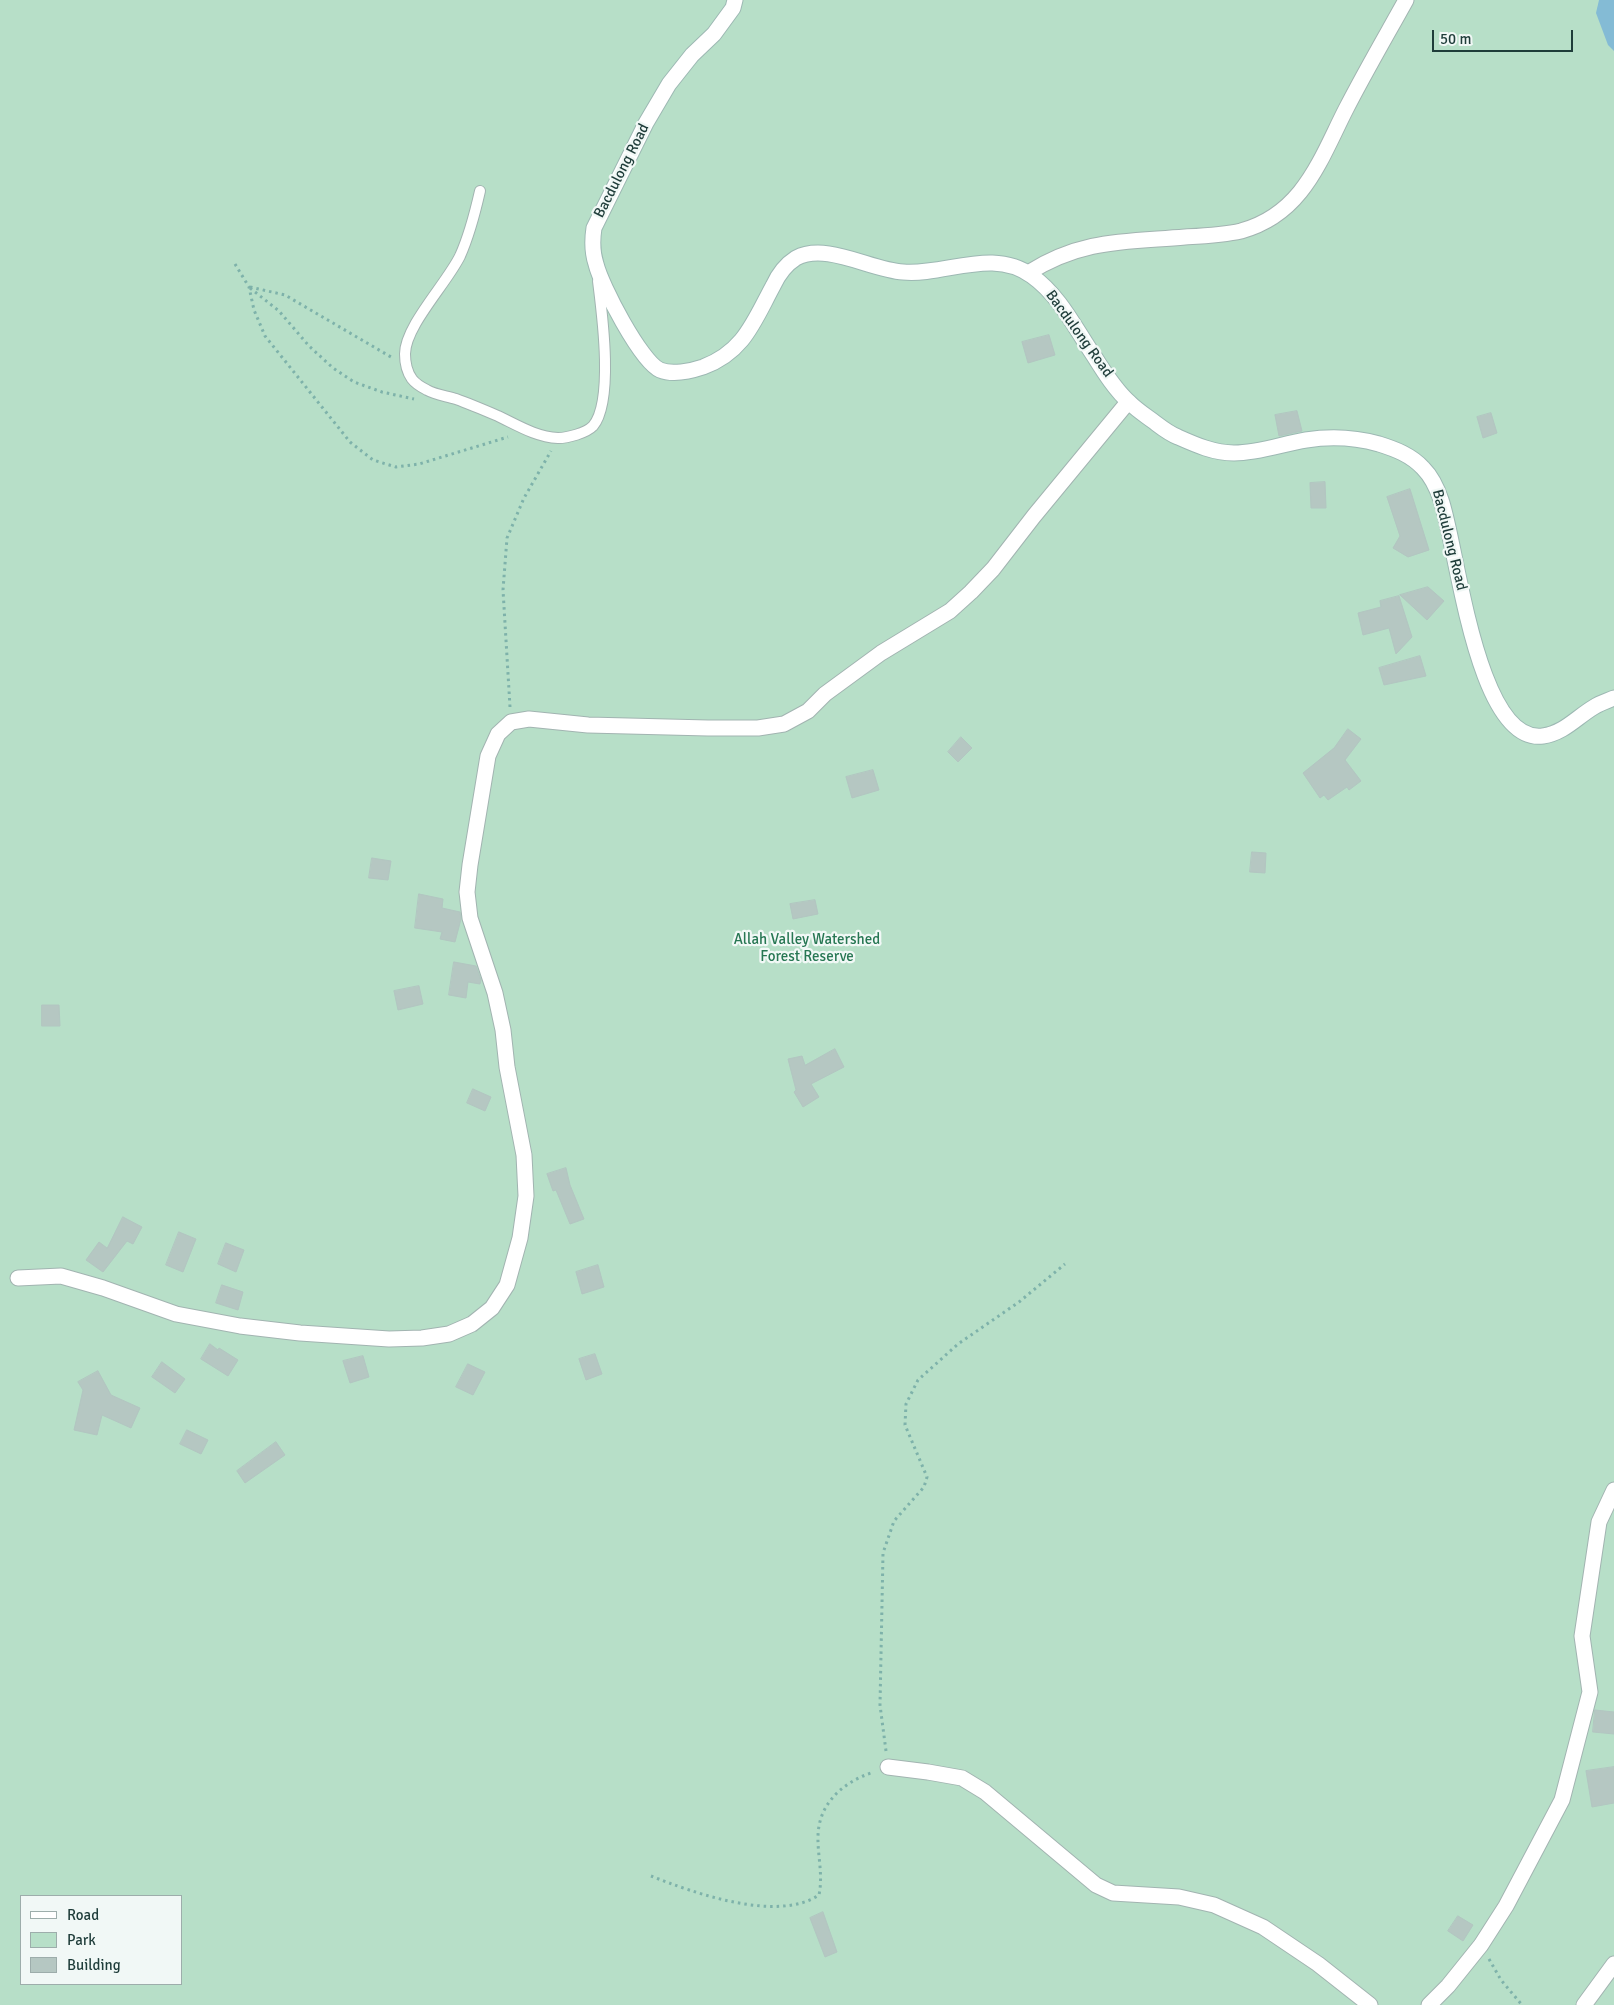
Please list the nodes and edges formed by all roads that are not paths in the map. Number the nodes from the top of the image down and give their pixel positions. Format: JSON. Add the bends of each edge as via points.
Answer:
{"nodes":[{"id":1,"x":735,"y":0,"type":"edge"},
{"id":2,"x":1406,"y":0,"type":"edge"},
{"id":3,"x":480,"y":191,"type":"dead end"},
{"id":4,"x":596,"y":268,"type":"junction"},
{"id":5,"x":1028,"y":273,"type":"junction"},
{"id":6,"x":1128,"y":402,"type":"junction"},
{"id":7,"x":1614,"y":698,"type":"edge"},
{"id":8,"x":18,"y":1278,"type":"dead end"},
{"id":9,"x":1614,"y":1490,"type":"edge"},
{"id":10,"x":888,"y":1767,"type":"road end"},
{"id":11,"x":1614,"y":1964,"type":"edge"},
{"id":12,"x":1370,"y":2005,"type":"edge"},
{"id":13,"x":1429,"y":2005,"type":"edge"},
{"id":14,"x":1584,"y":2005,"type":"edge"}],
"edges":[{"from":1,"to":4,"type":"street","name":"Bacdulong Road","via":[[733,8],[714,34],[669,84],[646,123],[594,228],[592,245]]},
{"from":2,"to":5,"type":"street","via":[[1313,175],[1287,206],[1241,231],[1094,245],[1048,261]]},
{"from":3,"to":4,"type":"lane","via":[[460,256],[413,327],[404,353],[413,380],[427,390],[464,402],[528,431],[558,438],[592,427],[599,416],[604,395],[603,323]]},
{"from":4,"to":5,"type":"street","name":"Bacdulong Road","via":[[634,341],[650,362],[660,370],[676,372],[702,368],[740,344],[752,329],[780,272],[796,258],[812,253],[830,254],[883,270],[906,273],[974,263],[1003,264]]},
{"from":5,"to":6,"type":"street","name":"Bacdulong Road","via":[[1053,294]]},
{"from":6,"to":7,"type":"street","name":"Bacdulong Road","via":[[1172,434],[1209,450],[1255,451],[1337,437],[1363,440],[1400,451],[1422,467],[1434,482],[1443,504],[1479,661],[1510,722],[1526,734],[1542,736],[1558,731],[1595,706]]},
{"from":6,"to":8,"type":"street","via":[[971,592],[950,611],[881,653],[824,694],[808,711],[784,724],[758,728],[708,728],[588,725],[529,719],[511,722],[498,734],[488,756],[467,892],[470,918],[495,993],[503,1030],[524,1155],[526,1196],[520,1238],[507,1285],[492,1308],[472,1324],[449,1334],[422,1338],[300,1333],[176,1314],[61,1276]]},
{"from":9,"to":13,"type":"street","via":[[1599,1522],[1582,1636],[1590,1692],[1562,1800],[1506,1906],[1481,1945]]},
{"from":10,"to":12,"type":"street","via":[[962,1778],[985,1792],[1096,1885],[1113,1893],[1179,1897],[1214,1905],[1263,1927]]},
{"from":11,"to":14,"type":"street"}]}
